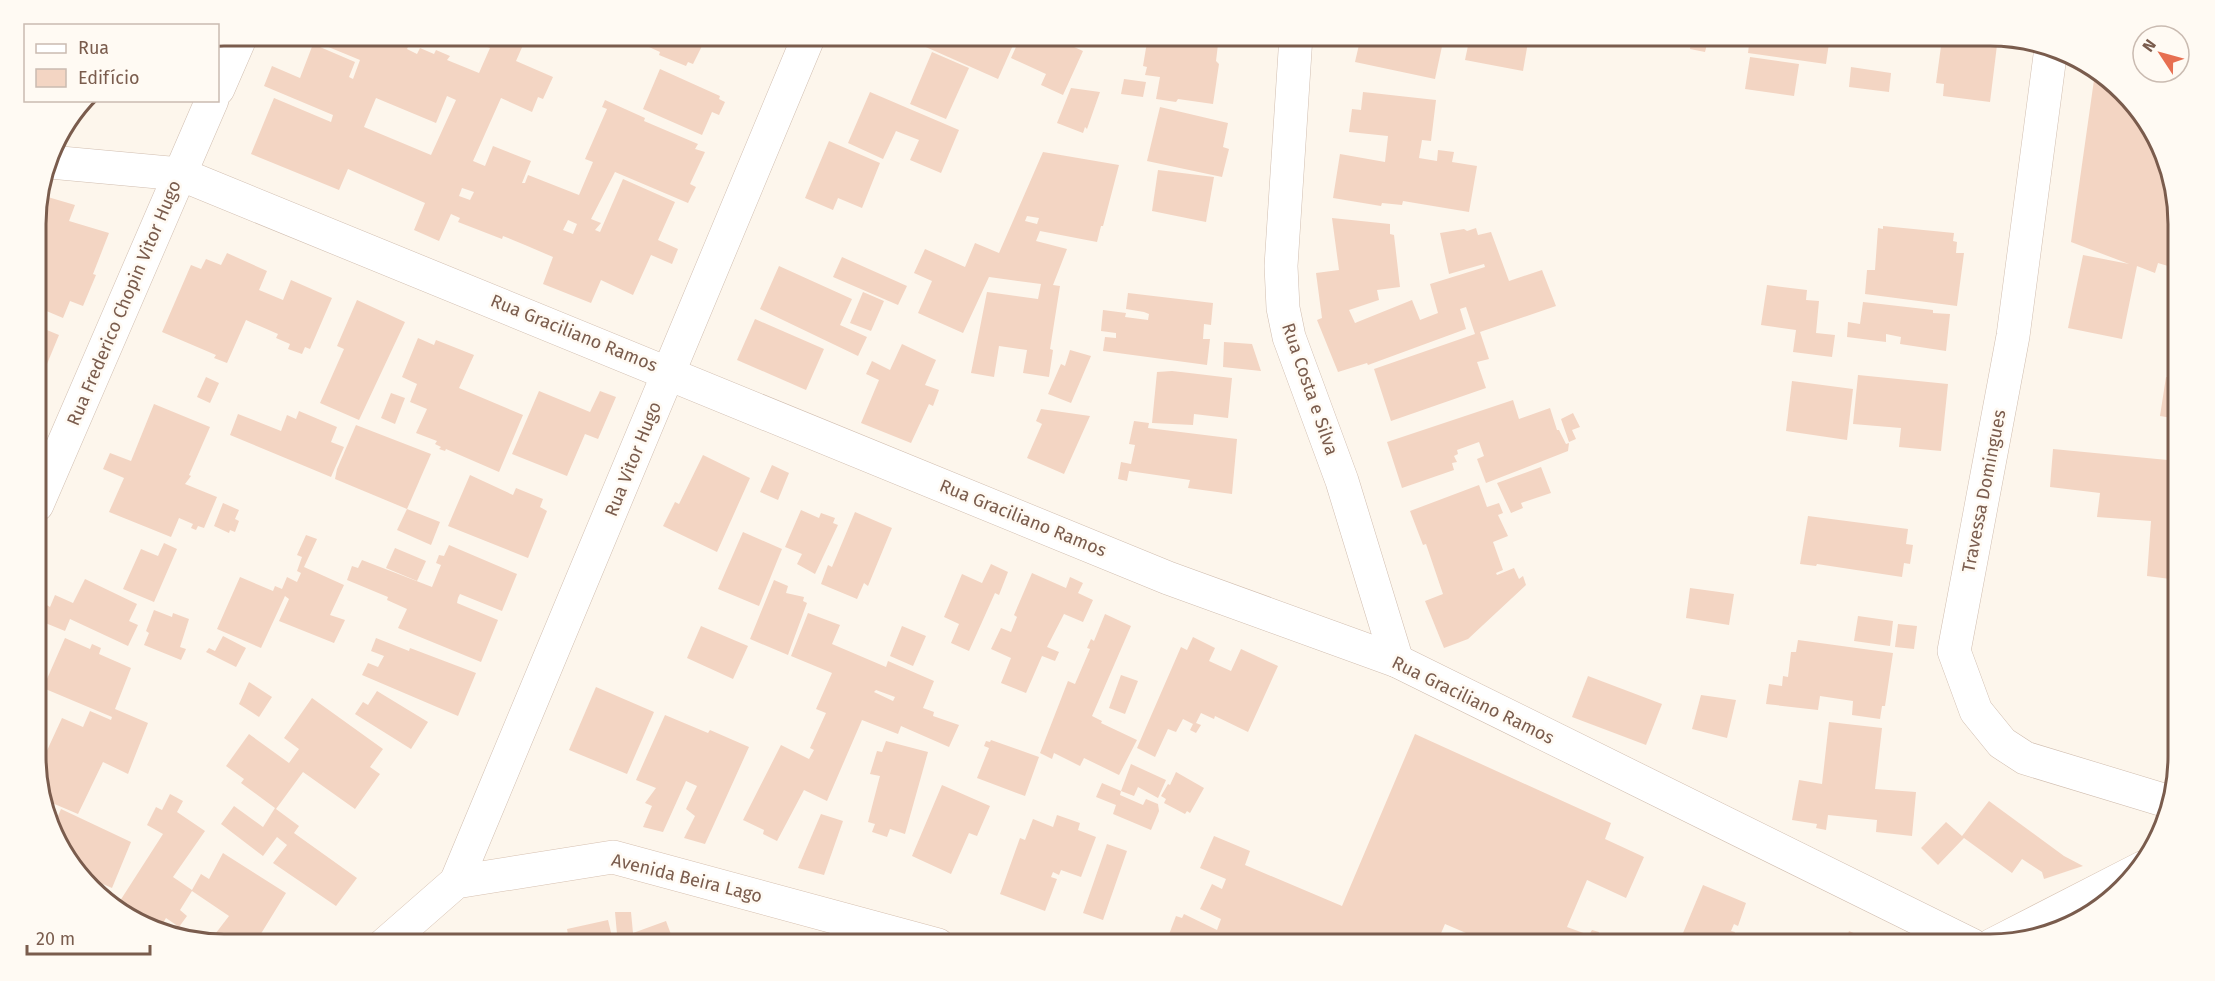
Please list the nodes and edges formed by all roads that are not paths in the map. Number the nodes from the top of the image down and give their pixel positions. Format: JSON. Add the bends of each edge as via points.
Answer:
{"nodes":[{"id":1,"x":1295,"y":46,"type":"edge"},
{"id":2,"x":236,"y":47,"type":"edge"},
{"id":3,"x":805,"y":47,"type":"edge"},
{"id":4,"x":2050,"y":57,"type":"edge"},
{"id":5,"x":219,"y":87,"type":"edge"},
{"id":6,"x":212,"y":102,"type":"edge"},
{"id":7,"x":58,"y":163,"type":"edge"},
{"id":8,"x":180,"y":174,"type":"junction"},
{"id":9,"x":669,"y":372,"type":"junction"},
{"id":10,"x":47,"y":483,"type":"edge"},
{"id":11,"x":1397,"y":661,"type":"junction"},
{"id":12,"x":2163,"y":800,"type":"edge"},
{"id":13,"x":2117,"y":881,"type":"edge"},
{"id":14,"x":456,"y":882,"type":"junction"},
{"id":15,"x":2017,"y":932,"type":"edge"},
{"id":16,"x":397,"y":934,"type":"edge"},
{"id":17,"x":897,"y":934,"type":"edge"},
{"id":18,"x":1950,"y":934,"type":"edge"}],
"edges":[{"from":1,"to":11,"type":"street","name":"Rua Costa e Silva","via":[[1281,267],[1283,308],[1289,337],[1342,481]]},
{"from":2,"to":5,"type":"street"},
{"from":3,"to":9,"type":"street","name":"Rua Vitor Hugo"},
{"from":4,"to":12,"type":"street","name":"Travessa Domingues","via":[[2013,336],[1954,651],[1976,711],[2002,743],[2025,758]]},
{"from":6,"to":8,"type":"street","name":"Rua Frederico Chopin Vitor Hugo"},
{"from":7,"to":8,"type":"street","name":"Rua Graciliano Ramos"},
{"from":8,"to":9,"type":"street","name":"Rua Graciliano Ramos"},
{"from":8,"to":10,"type":"street","name":"Rua Frederico Chopin Vitor Hugo"},
{"from":9,"to":11,"type":"street","name":"Rua Graciliano Ramos","via":[[1168,578]]},
{"from":9,"to":14,"type":"street","name":"Rua Vitor Hugo"},
{"from":11,"to":18,"type":"street","name":"Rua Graciliano Ramos"},
{"from":13,"to":15,"type":"street"},
{"from":14,"to":16,"type":"street"},
{"from":14,"to":17,"type":"street","name":"Avenida Beira Lago","via":[[613,857]]}]}
